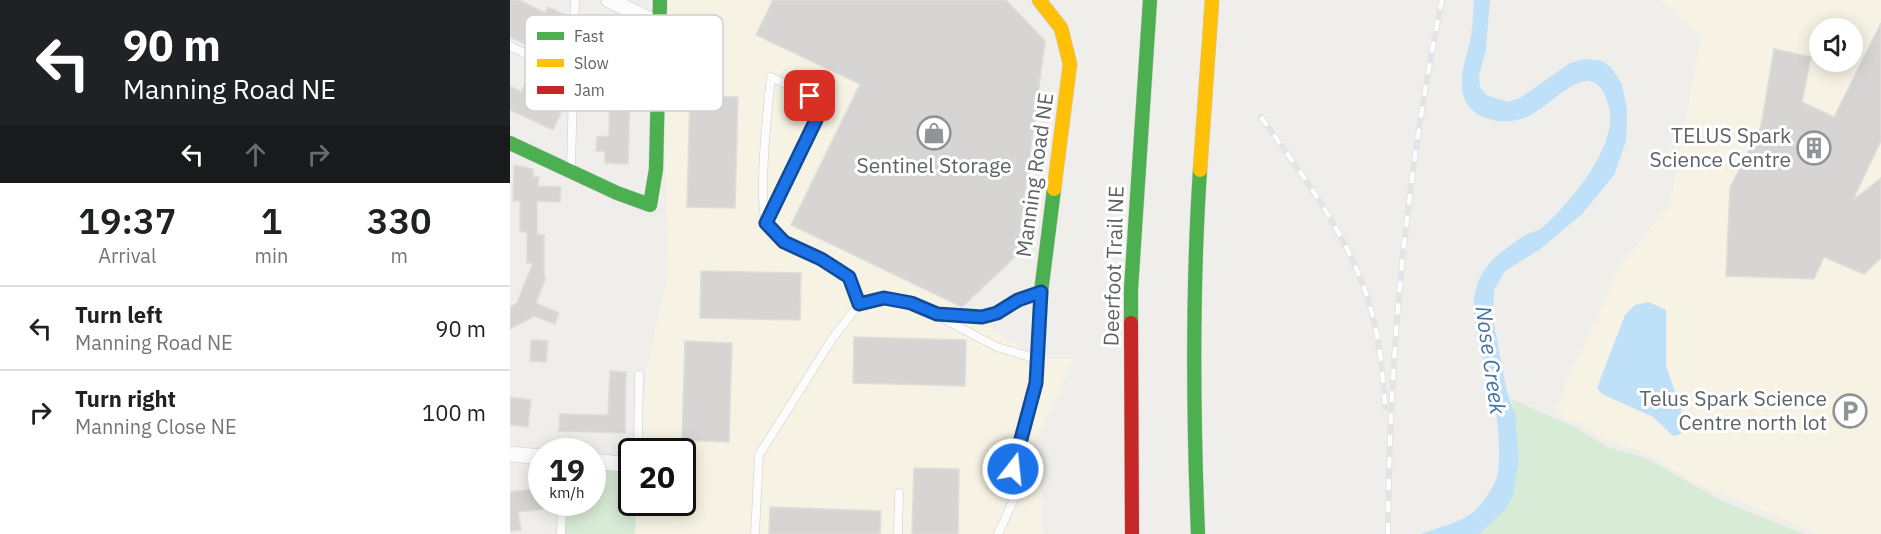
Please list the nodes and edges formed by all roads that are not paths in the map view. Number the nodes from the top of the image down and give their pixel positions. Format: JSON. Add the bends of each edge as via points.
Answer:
{"nodes":[{"id":1,"x":575,"y":0,"type":"edge"},
{"id":2,"x":609,"y":0,"type":"edge"},
{"id":3,"x":660,"y":0,"type":"edge"},
{"id":4,"x":1039,"y":0,"type":"edge"},
{"id":5,"x":1150,"y":0,"type":"edge"},
{"id":6,"x":1212,"y":0,"type":"edge"},
{"id":7,"x":575,"y":15,"type":"edge"},
{"id":8,"x":640,"y":15,"type":"edge"},
{"id":9,"x":659,"y":15,"type":"edge"},
{"id":10,"x":510,"y":46,"type":"edge"},
{"id":11,"x":525,"y":53,"type":"edge"},
{"id":12,"x":572,"y":111,"type":"edge"},
{"id":13,"x":657,"y":111,"type":"edge"},
{"id":14,"x":510,"y":142,"type":"edge"},
{"id":15,"x":571,"y":171,"type":"junction"},
{"id":16,"x":766,"y":223,"type":"junction"},
{"id":17,"x":1041,"y":292,"type":"junction"},
{"id":18,"x":859,"y":304,"type":"junction"},
{"id":19,"x":937,"y":314,"type":"junction"},
{"id":20,"x":1037,"y":359,"type":"junction"},
{"id":21,"x":639,"y":375,"type":"dead end"},
{"id":22,"x":638,"y":438,"type":"edge"},
{"id":23,"x":510,"y":454,"type":"edge"},
{"id":24,"x":528,"y":456,"type":"edge"},
{"id":25,"x":899,"y":493,"type":"dead end"},
{"id":26,"x":562,"y":516,"type":"edge"},
{"id":27,"x":561,"y":534,"type":"edge"},
{"id":28,"x":755,"y":534,"type":"edge"},
{"id":29,"x":898,"y":534,"type":"edge"},
{"id":30,"x":998,"y":534,"type":"edge"},
{"id":31,"x":1132,"y":534,"type":"edge"},
{"id":32,"x":1197,"y":534,"type":"edge"}],
"edges":[{"from":1,"to":7,"type":"lane"},
{"from":2,"to":8,"type":"street"},
{"from":3,"to":9,"type":"main road"},
{"from":4,"to":17,"type":"main road","name":"Manning Road NE","via":[[1061,28],[1070,64]]},
{"from":5,"to":31,"type":"main road","name":"Deerfoot Trail NE","via":[[1131,289]]},
{"from":6,"to":32,"type":"main road","via":[[1196,234],[1193,411]]},
{"from":10,"to":11,"type":"lane"},
{"from":12,"to":15,"type":"lane"},
{"from":13,"to":15,"type":"main road","via":[[656,169],[650,205]]},
{"from":14,"to":15,"type":"main road"},
{"from":16,"to":16,"type":"lane","via":[[816,120],[817,106],[810,96],[771,77],[764,181]]},
{"from":16,"to":18,"type":"lane","via":[[784,242],[849,277]]},
{"from":17,"to":19,"type":"lane","via":[[982,317]]},
{"from":17,"to":20,"type":"lane"},
{"from":18,"to":19,"type":"lane","via":[[884,298],[911,303]]},
{"from":18,"to":28,"type":"lane","via":[[832,339],[759,455]]},
{"from":19,"to":20,"type":"lane","via":[[997,346]]},
{"from":20,"to":30,"type":"lane","via":[[1031,405],[1013,469],[1014,499]]},
{"from":21,"to":22,"type":"lane"},
{"from":23,"to":24,"type":"street"},
{"from":25,"to":29,"type":"lane"},
{"from":26,"to":27,"type":"lane"}]}
